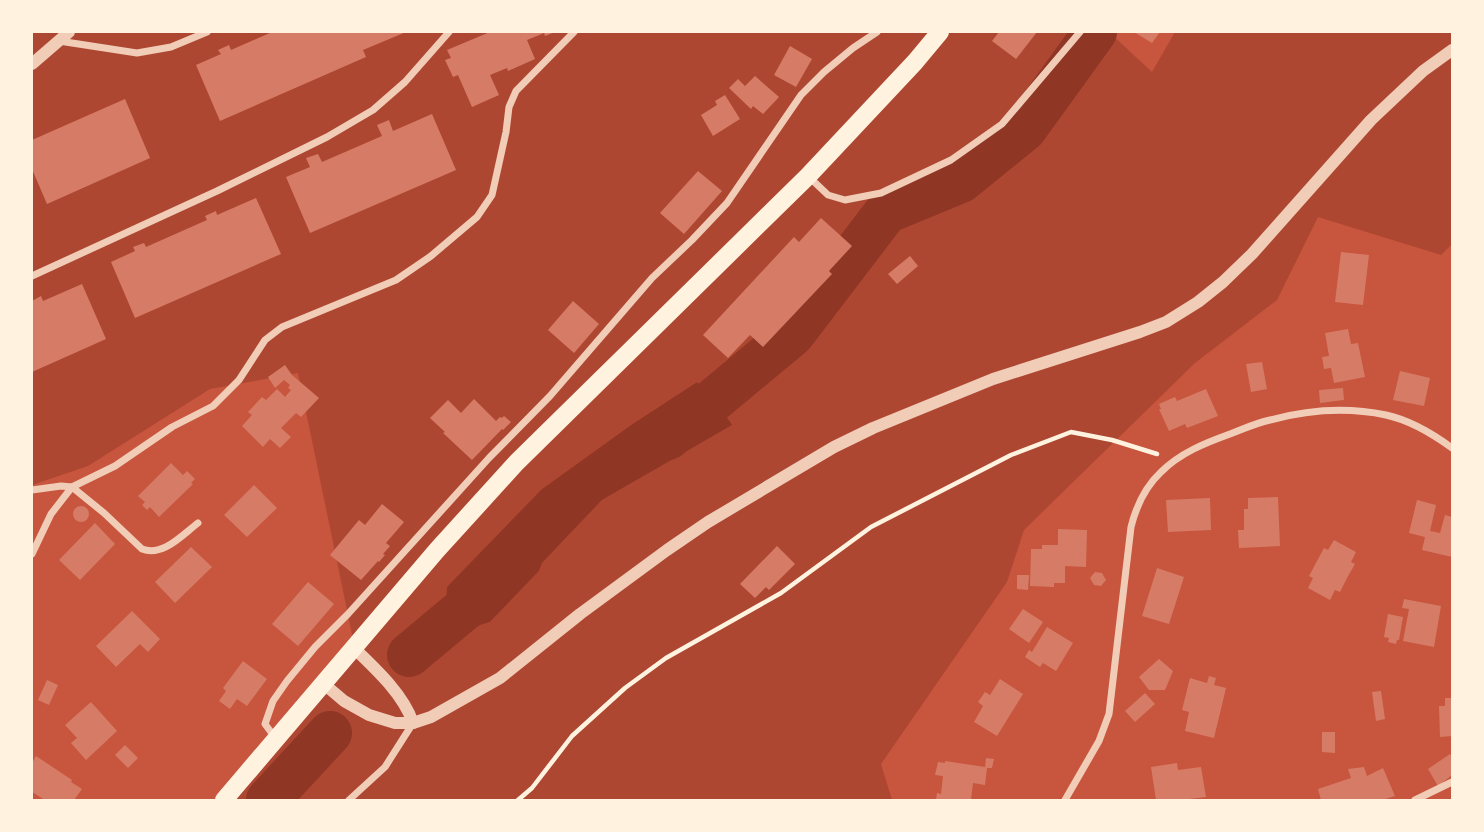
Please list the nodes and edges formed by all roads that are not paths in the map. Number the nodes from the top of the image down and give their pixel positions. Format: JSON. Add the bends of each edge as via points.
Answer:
{"nodes":[{"id":1,"x":69,"y":32,"type":"edge"},
{"id":2,"x":207,"y":32,"type":"edge"},
{"id":3,"x":449,"y":32,"type":"edge"},
{"id":4,"x":574,"y":32,"type":"edge"},
{"id":5,"x":877,"y":32,"type":"edge"},
{"id":6,"x":940,"y":32,"type":"edge"},
{"id":7,"x":1080,"y":32,"type":"edge"},
{"id":8,"x":58,"y":41,"type":"junction"},
{"id":9,"x":1452,"y":50,"type":"edge"},
{"id":10,"x":32,"y":64,"type":"edge"},
{"id":11,"x":808,"y":176,"type":"junction"},
{"id":12,"x":32,"y":275,"type":"edge"},
{"id":13,"x":1452,"y":448,"type":"edge"},
{"id":14,"x":72,"y":486,"type":"junction"},
{"id":15,"x":32,"y":490,"type":"edge"},
{"id":16,"x":198,"y":523,"type":"dead end"},
{"id":17,"x":32,"y":554,"type":"edge"},
{"id":18,"x":354,"y":648,"type":"junction"},
{"id":19,"x":324,"y":684,"type":"junction"},
{"id":20,"x":413,"y":723,"type":"junction"},
{"id":21,"x":276,"y":739,"type":"junction"},
{"id":22,"x":1452,"y":782,"type":"edge"},
{"id":23,"x":224,"y":800,"type":"edge"},
{"id":24,"x":349,"y":800,"type":"edge"},
{"id":25,"x":1065,"y":800,"type":"edge"},
{"id":26,"x":1415,"y":800,"type":"edge"}],
"edges":[{"from":1,"to":8,"type":"street"},
{"from":2,"to":8,"type":"street","via":[[171,47],[137,52]]},
{"from":3,"to":12,"type":"street","via":[[373,110],[327,137]]},
{"from":4,"to":14,"type":"street","via":[[516,91],[492,195],[477,217],[396,280],[282,327],[265,340],[239,380],[213,406],[115,466]]},
{"from":5,"to":21,"type":"street","via":[[801,95],[727,203],[652,278],[550,396],[315,647],[274,701],[265,724]]},
{"from":6,"to":11,"type":"main road"},
{"from":7,"to":11,"type":"street","via":[[1003,124],[951,160],[881,193],[845,200],[828,195]]},
{"from":8,"to":10,"type":"street"},
{"from":9,"to":20,"type":"street","via":[[1371,120],[1252,254],[1198,302],[1157,326],[993,380],[834,447],[667,550],[500,678]]},
{"from":11,"to":18,"type":"main road","via":[[517,462]]},
{"from":13,"to":25,"type":"street","via":[[1432,433],[1388,415],[1317,411],[1269,420],[1207,443],[1175,459],[1158,474],[1137,505],[1130,527],[1109,714]]},
{"from":14,"to":15,"type":"street"},
{"from":14,"to":16,"type":"street","via":[[150,552],[162,550]]},
{"from":14,"to":17,"type":"street","via":[[51,514]]},
{"from":18,"to":19,"type":"main road"},
{"from":18,"to":20,"type":"street","via":[[408,708]]},
{"from":19,"to":20,"type":"street","via":[[369,715]]},
{"from":19,"to":21,"type":"main road"},
{"from":20,"to":24,"type":"street","via":[[386,766]]},
{"from":21,"to":23,"type":"main road"},
{"from":22,"to":26,"type":"street"}]}
